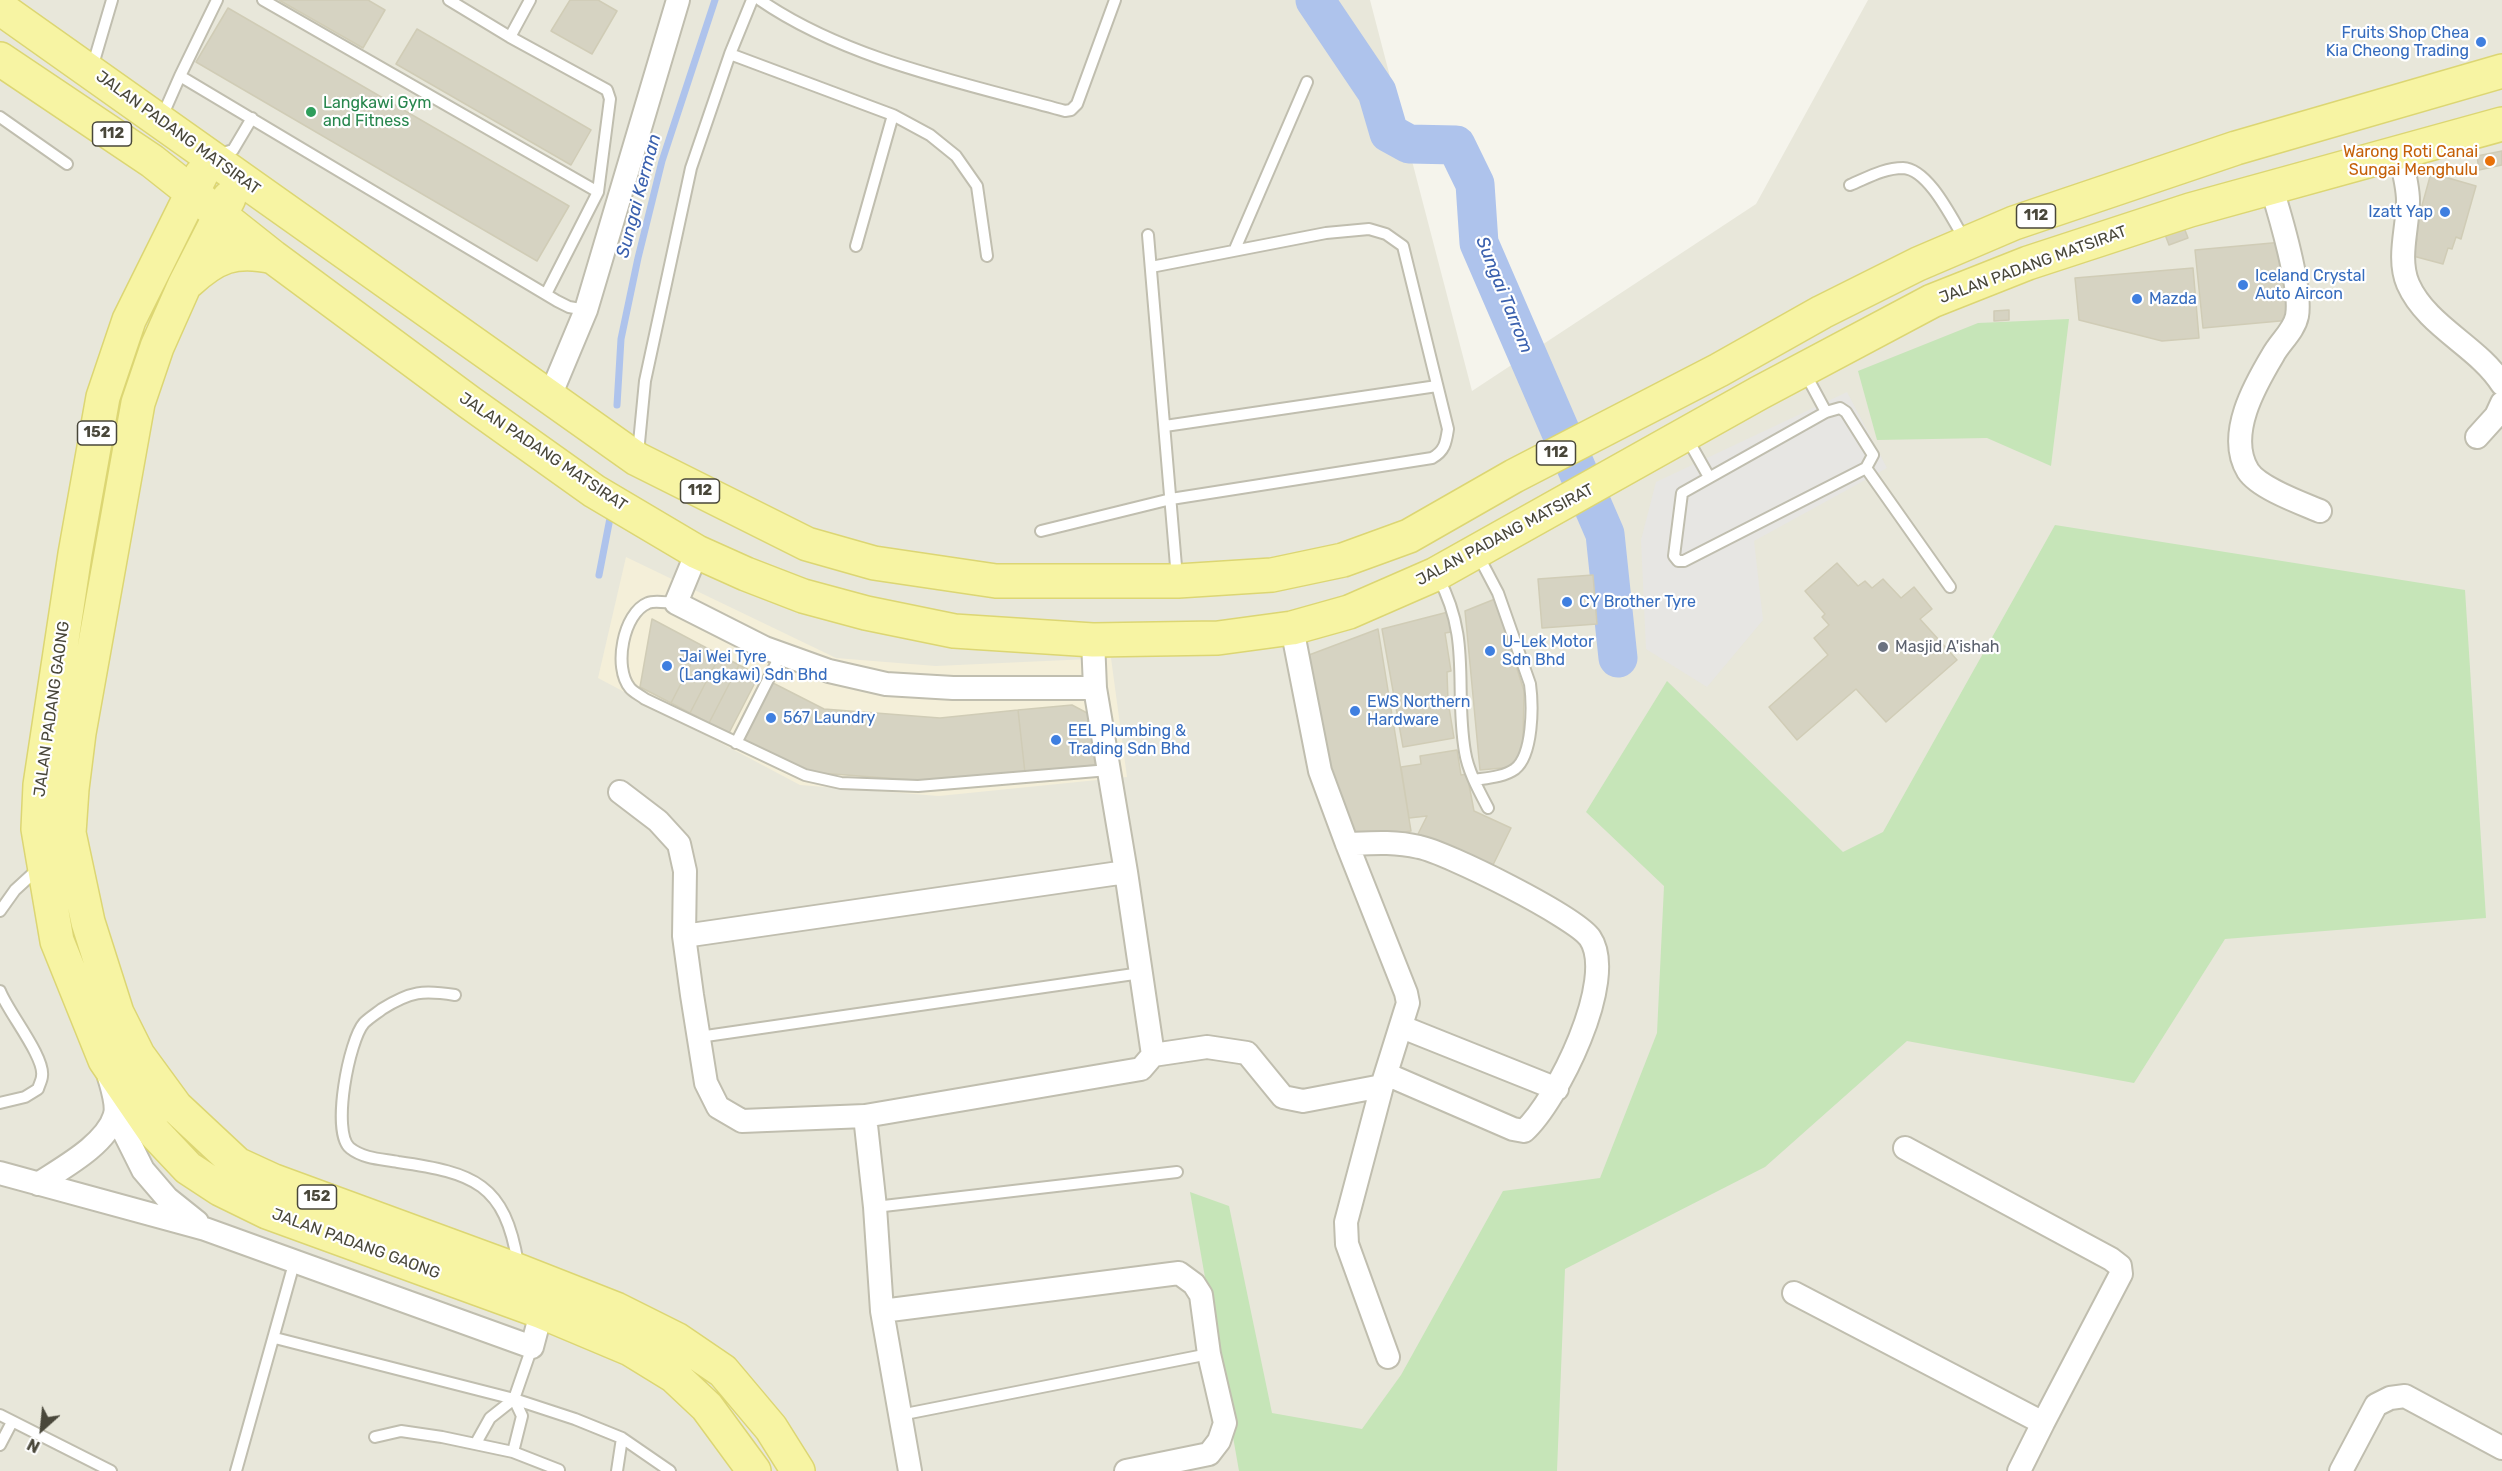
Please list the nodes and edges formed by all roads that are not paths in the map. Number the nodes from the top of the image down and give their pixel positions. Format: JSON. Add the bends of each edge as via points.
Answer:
{"nodes":[{"id":1,"x":112,"y":0,"type":"edge"},
{"id":2,"x":217,"y":0,"type":"edge"},
{"id":3,"x":264,"y":0,"type":"edge"},
{"id":4,"x":449,"y":0,"type":"edge"},
{"id":5,"x":530,"y":0,"type":"edge"},
{"id":6,"x":678,"y":0,"type":"edge"},
{"id":7,"x":752,"y":0,"type":"edge"},
{"id":8,"x":760,"y":0,"type":"edge"},
{"id":9,"x":1115,"y":0,"type":"edge"},
{"id":10,"x":0,"y":8,"type":"edge"},
{"id":11,"x":510,"y":37,"type":"junction"},
{"id":12,"x":730,"y":54,"type":"junction"},
{"id":13,"x":0,"y":59,"type":"edge"},
{"id":14,"x":91,"y":71,"type":"junction"},
{"id":15,"x":2502,"y":71,"type":"edge"},
{"id":16,"x":180,"y":76,"type":"junction"},
{"id":17,"x":1307,"y":82,"type":"dead end"},
{"id":18,"x":893,"y":115,"type":"junction"},
{"id":19,"x":0,"y":117,"type":"edge"},
{"id":20,"x":252,"y":118,"type":"junction"},
{"id":21,"x":160,"y":122,"type":"junction"},
{"id":22,"x":2502,"y":124,"type":"edge"},
{"id":23,"x":2398,"y":152,"type":"junction"},
{"id":24,"x":152,"y":161,"type":"junction"},
{"id":25,"x":227,"y":162,"type":"junction"},
{"id":26,"x":67,"y":164,"type":"dead end"},
{"id":27,"x":1850,"y":185,"type":"dead end"},
{"id":28,"x":2271,"y":186,"type":"junction"},
{"id":29,"x":598,"y":192,"type":"junction"},
{"id":30,"x":192,"y":194,"type":"junction"},
{"id":31,"x":220,"y":216,"type":"junction"},
{"id":32,"x":1148,"y":236,"type":"dead end"},
{"id":33,"x":1967,"y":243,"type":"junction"},
{"id":34,"x":855,"y":246,"type":"dead end"},
{"id":35,"x":1234,"y":249,"type":"junction"},
{"id":36,"x":987,"y":256,"type":"dead end"},
{"id":37,"x":273,"y":257,"type":"junction"},
{"id":38,"x":158,"y":265,"type":"junction"},
{"id":39,"x":1151,"y":267,"type":"junction"},
{"id":40,"x":185,"y":284,"type":"junction"},
{"id":41,"x":546,"y":294,"type":"junction"},
{"id":42,"x":586,"y":310,"type":"junction"},
{"id":43,"x":499,"y":360,"type":"junction"},
{"id":44,"x":1803,"y":369,"type":"junction"},
{"id":45,"x":2502,"y":384,"type":"edge"},
{"id":46,"x":1437,"y":386,"type":"junction"},
{"id":47,"x":550,"y":396,"type":"junction"},
{"id":48,"x":469,"y":402,"type":"junction"},
{"id":49,"x":2502,"y":403,"type":"edge"},
{"id":50,"x":1827,"y":412,"type":"junction"},
{"id":51,"x":1165,"y":426,"type":"junction"},
{"id":52,"x":1685,"y":435,"type":"junction"},
{"id":53,"x":2477,"y":437,"type":"dead end"},
{"id":54,"x":638,"y":459,"type":"junction"},
{"id":55,"x":1866,"y":468,"type":"junction"},
{"id":56,"x":1709,"y":477,"type":"junction"},
{"id":57,"x":1171,"y":499,"type":"junction"},
{"id":58,"x":2320,"y":511,"type":"dead end"},
{"id":59,"x":1041,"y":531,"type":"dead end"},
{"id":60,"x":697,"y":552,"type":"junction"},
{"id":61,"x":1476,"y":552,"type":"junction"},
{"id":62,"x":1436,"y":574,"type":"junction"},
{"id":63,"x":1178,"y":581,"type":"junction"},
{"id":64,"x":1950,"y":587,"type":"dead end"},
{"id":65,"x":676,"y":603,"type":"junction"},
{"id":66,"x":1292,"y":628,"type":"junction"},
{"id":67,"x":1093,"y":640,"type":"junction"},
{"id":68,"x":781,"y":654,"type":"junction"},
{"id":69,"x":1095,"y":688,"type":"junction"},
{"id":70,"x":47,"y":727,"type":"junction"},
{"id":71,"x":79,"y":733,"type":"junction"},
{"id":72,"x":736,"y":743,"type":"junction"},
{"id":73,"x":1109,"y":771,"type":"junction"},
{"id":74,"x":1474,"y":780,"type":"junction"},
{"id":75,"x":620,"y":792,"type":"dead end"},
{"id":76,"x":1488,"y":808,"type":"dead end"},
{"id":77,"x":1347,"y":844,"type":"junction"},
{"id":78,"x":44,"y":864,"type":"junction"},
{"id":79,"x":1126,"y":872,"type":"junction"},
{"id":80,"x":0,"y":911,"type":"edge"},
{"id":81,"x":684,"y":936,"type":"junction"},
{"id":82,"x":1141,"y":973,"type":"junction"},
{"id":83,"x":0,"y":991,"type":"edge"},
{"id":84,"x":455,"y":995,"type":"dead end"},
{"id":85,"x":1402,"y":1027,"type":"junction"},
{"id":86,"x":699,"y":1037,"type":"junction"},
{"id":87,"x":1153,"y":1055,"type":"junction"},
{"id":88,"x":105,"y":1060,"type":"junction"},
{"id":89,"x":1384,"y":1080,"type":"junction"},
{"id":90,"x":1557,"y":1089,"type":"junction"},
{"id":91,"x":0,"y":1103,"type":"edge"},
{"id":92,"x":115,"y":1114,"type":"junction"},
{"id":93,"x":865,"y":1116,"type":"junction"},
{"id":94,"x":1905,"y":1148,"type":"dead end"},
{"id":95,"x":1178,"y":1172,"type":"dead end"},
{"id":96,"x":0,"y":1173,"type":"edge"},
{"id":97,"x":38,"y":1184,"type":"junction"},
{"id":98,"x":875,"y":1207,"type":"junction"},
{"id":99,"x":205,"y":1229,"type":"junction"},
{"id":100,"x":295,"y":1260,"type":"junction"},
{"id":101,"x":536,"y":1288,"type":"junction"},
{"id":102,"x":1794,"y":1293,"type":"dead end"},
{"id":103,"x":882,"y":1311,"type":"junction"},
{"id":104,"x":274,"y":1338,"type":"junction"},
{"id":105,"x":532,"y":1347,"type":"junction"},
{"id":106,"x":1209,"y":1354,"type":"junction"},
{"id":107,"x":1388,"y":1357,"type":"dead end"},
{"id":108,"x":514,"y":1399,"type":"junction"},
{"id":109,"x":0,"y":1415,"type":"edge"},
{"id":110,"x":899,"y":1415,"type":"junction"},
{"id":111,"x":12,"y":1422,"type":"junction"},
{"id":112,"x":2043,"y":1423,"type":"junction"},
{"id":113,"x":375,"y":1437,"type":"dead end"},
{"id":114,"x":622,"y":1438,"type":"junction"},
{"id":115,"x":476,"y":1443,"type":"junction"},
{"id":116,"x":0,"y":1445,"type":"edge"},
{"id":117,"x":2502,"y":1448,"type":"edge"},
{"id":118,"x":513,"y":1452,"type":"junction"},
{"id":119,"x":559,"y":1470,"type":"edge"},
{"id":120,"x":111,"y":1471,"type":"edge"},
{"id":121,"x":236,"y":1471,"type":"edge"},
{"id":122,"x":617,"y":1471,"type":"edge"},
{"id":123,"x":670,"y":1471,"type":"edge"},
{"id":124,"x":754,"y":1471,"type":"edge"},
{"id":125,"x":798,"y":1471,"type":"edge"},
{"id":126,"x":910,"y":1471,"type":"edge"},
{"id":127,"x":1126,"y":1471,"type":"edge"},
{"id":128,"x":2019,"y":1471,"type":"edge"},
{"id":129,"x":2341,"y":1471,"type":"edge"}],
"edges":[{"from":1,"to":14,"type":"lane"},
{"from":2,"to":16,"type":"lane"},
{"from":3,"to":29,"type":"lane"},
{"from":4,"to":11,"type":"lane"},
{"from":5,"to":11,"type":"lane"},
{"from":6,"to":42,"type":"street"},
{"from":7,"to":12,"type":"lane"},
{"from":8,"to":9,"type":"lane","via":[[807,28],[906,66],[1065,111],[1077,104]]},
{"from":10,"to":14,"type":"main road","name":"JALAN PADANG MATSIRAT","number":"112"},
{"from":11,"to":29,"type":"lane","via":[[607,90],[610,99]]},
{"from":12,"to":18,"type":"lane"},
{"from":12,"to":54,"type":"lane","via":[[691,168],[645,381]]},
{"from":13,"to":24,"type":"main road","name":"JALAN PADANG MATSIRAT","number":"112"},
{"from":14,"to":21,"type":"main road","name":"JALAN PADANG MATSIRAT","number":"112"},
{"from":15,"to":33,"type":"main road","name":"JALAN PADANG MATSIRAT","number":"112","via":[[2236,148],[2014,223]]},
{"from":16,"to":20,"type":"lane"},
{"from":16,"to":21,"type":"lane"},
{"from":17,"to":35,"type":"lane"},
{"from":18,"to":34,"type":"lane"},
{"from":18,"to":36,"type":"lane","via":[[930,135],[957,156],[977,186]]},
{"from":19,"to":26,"type":"lane"},
{"from":20,"to":25,"type":"lane"},
{"from":20,"to":41,"type":"lane"},
{"from":21,"to":25,"type":"main road","name":"JALAN PADANG MATSIRAT","number":"112"},
{"from":22,"to":23,"type":"main road","name":"JALAN PADANG MATSIRAT","number":"112"},
{"from":23,"to":28,"type":"main road","name":"JALAN PADANG MATSIRAT","number":"112"},
{"from":23,"to":45,"type":"street","via":[[2408,201],[2404,260],[2408,283],[2420,303]]},
{"from":24,"to":30,"type":"main road","name":"JALAN PADANG MATSIRAT","number":"112"},
{"from":24,"to":38,"type":"main road","via":[[162,205]]},
{"from":25,"to":30,"type":"main road","name":"JALAN PADANG GAONG","number":"152"},
{"from":25,"to":31,"type":"main road","name":"JALAN PADANG GAONG","number":"152"},
{"from":25,"to":43,"type":"main road","name":"JALAN PADANG MATSIRAT","number":"112"},
{"from":27,"to":33,"type":"lane","via":[[1884,171],[1906,168],[1929,182]]},
{"from":28,"to":44,"type":"main road","name":"JALAN PADANG MATSIRAT","number":"112","via":[[2028,263],[1932,301]]},
{"from":28,"to":58,"type":"street","via":[[2295,282],[2297,313],[2295,326],[2278,345],[2250,397],[2241,436],[2243,452],[2249,471],[2273,490]]},
{"from":29,"to":41,"type":"lane"},
{"from":30,"to":31,"type":"main road","name":"JALAN PADANG MATSIRAT","number":"112"},
{"from":30,"to":38,"type":"main road","name":"JALAN PADANG GAONG","number":"152"},
{"from":31,"to":37,"type":"main road","name":"JALAN PADANG MATSIRAT","number":"112"},
{"from":31,"to":40,"type":"main road","name":"JALAN PADANG GAONG","number":"152"},
{"from":32,"to":39,"type":"lane"},
{"from":33,"to":63,"type":"main road","name":"JALAN PADANG MATSIRAT","number":"112","via":[[1822,312],[1409,536],[1343,560],[1272,575]]},
{"from":35,"to":39,"type":"lane"},
{"from":35,"to":46,"type":"lane","via":[[1326,233],[1369,229],[1386,234],[1403,246]]},
{"from":37,"to":40,"type":"main road","via":[[245,252],[222,258]]},
{"from":37,"to":48,"type":"main road","name":"JALAN PADANG MATSIRAT","number":"112"},
{"from":38,"to":70,"type":"main road","name":"JALAN PADANG GAONG","number":"152","via":[[129,320],[103,397]]},
{"from":39,"to":51,"type":"lane"},
{"from":40,"to":71,"type":"main road","name":"JALAN PADANG GAONG","number":"152","via":[[138,403]]},
{"from":41,"to":42,"type":"lane","via":[[569,307]]},
{"from":42,"to":47,"type":"street"},
{"from":43,"to":47,"type":"main road","name":"JALAN PADANG MATSIRAT","number":"112"},
{"from":43,"to":48,"type":"main road"},
{"from":44,"to":50,"type":"lane"},
{"from":44,"to":52,"type":"main road","name":"JALAN PADANG MATSIRAT","number":"112"},
{"from":46,"to":51,"type":"lane"},
{"from":46,"to":57,"type":"lane","via":[[1448,429],[1446,444],[1432,458]]},
{"from":47,"to":54,"type":"main road","name":"JALAN PADANG MATSIRAT","number":"112"},
{"from":48,"to":60,"type":"main road","name":"JALAN PADANG MATSIRAT","number":"112","via":[[594,490]]},
{"from":49,"to":53,"type":"street"},
{"from":50,"to":55,"type":"lane","via":[[1840,408],[1846,412],[1873,455]]},
{"from":50,"to":56,"type":"lane"},
{"from":51,"to":57,"type":"lane"},
{"from":52,"to":56,"type":"lane"},
{"from":52,"to":61,"type":"main road","name":"JALAN PADANG MATSIRAT","number":"112"},
{"from":54,"to":63,"type":"main road","name":"JALAN PADANG MATSIRAT","number":"112","via":[[807,544],[874,563],[996,581]]},
{"from":55,"to":56,"type":"lane","via":[[1678,561],[1674,556],[1682,493]]},
{"from":55,"to":64,"type":"lane"},
{"from":57,"to":59,"type":"lane"},
{"from":57,"to":63,"type":"lane"},
{"from":60,"to":65,"type":"street"},
{"from":60,"to":67,"type":"main road","name":"JALAN PADANG MATSIRAT","number":"112","via":[[803,596],[866,613],[954,631]]},
{"from":61,"to":62,"type":"main road","name":"JALAN PADANG MATSIRAT","number":"112"},
{"from":61,"to":74,"type":"lane","via":[[1498,593],[1532,699],[1531,725],[1520,764],[1507,774]]},
{"from":62,"to":66,"type":"main road","name":"JALAN PADANG MATSIRAT","number":"112","via":[[1349,612]]},
{"from":62,"to":74,"type":"lane","via":[[1450,599],[1458,631],[1461,722],[1465,756]]},
{"from":65,"to":68,"type":"street"},
{"from":65,"to":72,"type":"lane","via":[[650,602],[638,609],[629,622],[622,648],[622,673],[630,687],[645,699]]},
{"from":66,"to":67,"type":"main road","name":"JALAN PADANG MATSIRAT","number":"112","via":[[1218,638]]},
{"from":66,"to":77,"type":"street","via":[[1320,771]]},
{"from":67,"to":69,"type":"street"},
{"from":68,"to":69,"type":"street","via":[[829,671],[886,684]]},
{"from":68,"to":72,"type":"lane"},
{"from":69,"to":73,"type":"street"},
{"from":70,"to":71,"type":"main road"},
{"from":70,"to":78,"type":"main road","name":"JALAN PADANG GAONG","number":"152","via":[[38,829]]},
{"from":71,"to":101,"type":"main road","name":"JALAN PADANG GAONG","number":"152","via":[[69,833],[88,922],[117,1013],[138,1055],[176,1107],[237,1164]]},
{"from":72,"to":73,"type":"lane","via":[[805,775],[870,786],[918,786]]},
{"from":73,"to":79,"type":"street"},
{"from":74,"to":76,"type":"lane"},
{"from":75,"to":81,"type":"street","via":[[658,821],[679,844],[685,871]]},
{"from":77,"to":85,"type":"street","via":[[1406,993],[1408,1003]]},
{"from":77,"to":90,"type":"street","via":[[1396,842],[1453,858],[1571,921],[1590,937],[1598,955],[1594,1002]]},
{"from":78,"to":80,"type":"lane","via":[[15,890]]},
{"from":78,"to":88,"type":"main road","name":"JALAN PADANG GAONG","number":"152","via":[[57,941]]},
{"from":79,"to":81,"type":"street"},
{"from":79,"to":82,"type":"street"},
{"from":81,"to":86,"type":"street"},
{"from":82,"to":86,"type":"lane"},
{"from":82,"to":87,"type":"street"},
{"from":83,"to":91,"type":"lane","via":[[38,1056],[43,1074],[38,1089],[25,1097]]},
{"from":84,"to":101,"type":"lane","via":[[426,990],[399,999],[363,1023],[352,1048],[340,1113],[344,1140],[369,1158],[456,1173],[486,1188],[505,1213]]},
{"from":85,"to":89,"type":"street"},
{"from":85,"to":90,"type":"street"},
{"from":86,"to":93,"type":"street","via":[[706,1083],[718,1107],[742,1121]]},
{"from":87,"to":89,"type":"street","via":[[1208,1047],[1247,1053],[1283,1097],[1303,1101]]},
{"from":87,"to":93,"type":"street","via":[[1141,1069]]},
{"from":88,"to":92,"type":"street"},
{"from":88,"to":101,"type":"main road","name":"JALAN PADANG GAONG","number":"152","via":[[155,1133],[188,1168],[220,1189],[267,1212]]},
{"from":89,"to":90,"type":"street","via":[[1524,1131]]},
{"from":89,"to":107,"type":"street","via":[[1346,1233]]},
{"from":92,"to":97,"type":"street","via":[[105,1134]]},
{"from":92,"to":99,"type":"street","via":[[143,1170],[166,1198]]},
{"from":93,"to":98,"type":"street"},
{"from":94,"to":112,"type":"street","via":[[2120,1266],[2121,1274]]},
{"from":95,"to":98,"type":"lane"},
{"from":96,"to":97,"type":"street"},
{"from":97,"to":99,"type":"street"},
{"from":98,"to":103,"type":"street"},
{"from":99,"to":100,"type":"street"},
{"from":100,"to":104,"type":"lane"},
{"from":100,"to":105,"type":"street"},
{"from":101,"to":105,"type":"street"},
{"from":101,"to":124,"type":"main road","name":"JALAN PADANG GAONG","number":"152","via":[[674,1376],[707,1407]]},
{"from":101,"to":125,"type":"main road","name":"JALAN PADANG GAONG","number":"152","via":[[616,1310],[676,1339],[723,1371],[771,1428]]},
{"from":102,"to":112,"type":"street"},
{"from":103,"to":106,"type":"street","via":[[1179,1273],[1201,1295]]},
{"from":103,"to":110,"type":"street"},
{"from":104,"to":108,"type":"lane"},
{"from":104,"to":121,"type":"lane"},
{"from":105,"to":108,"type":"lane"},
{"from":106,"to":110,"type":"lane"},
{"from":106,"to":127,"type":"street","via":[[1225,1423],[1219,1441],[1209,1454]]},
{"from":108,"to":114,"type":"lane"},
{"from":108,"to":115,"type":"lane","via":[[490,1418]]},
{"from":108,"to":118,"type":"lane","via":[[522,1416]]},
{"from":109,"to":111,"type":"lane"},
{"from":110,"to":126,"type":"street"},
{"from":111,"to":116,"type":"lane"},
{"from":111,"to":120,"type":"lane"},
{"from":112,"to":128,"type":"street"},
{"from":113,"to":115,"type":"lane","via":[[401,1431]]},
{"from":114,"to":122,"type":"lane"},
{"from":114,"to":123,"type":"lane"},
{"from":115,"to":118,"type":"lane"},
{"from":117,"to":129,"type":"street","via":[[2405,1396],[2390,1398],[2376,1405]]},
{"from":118,"to":119,"type":"lane"}]}
